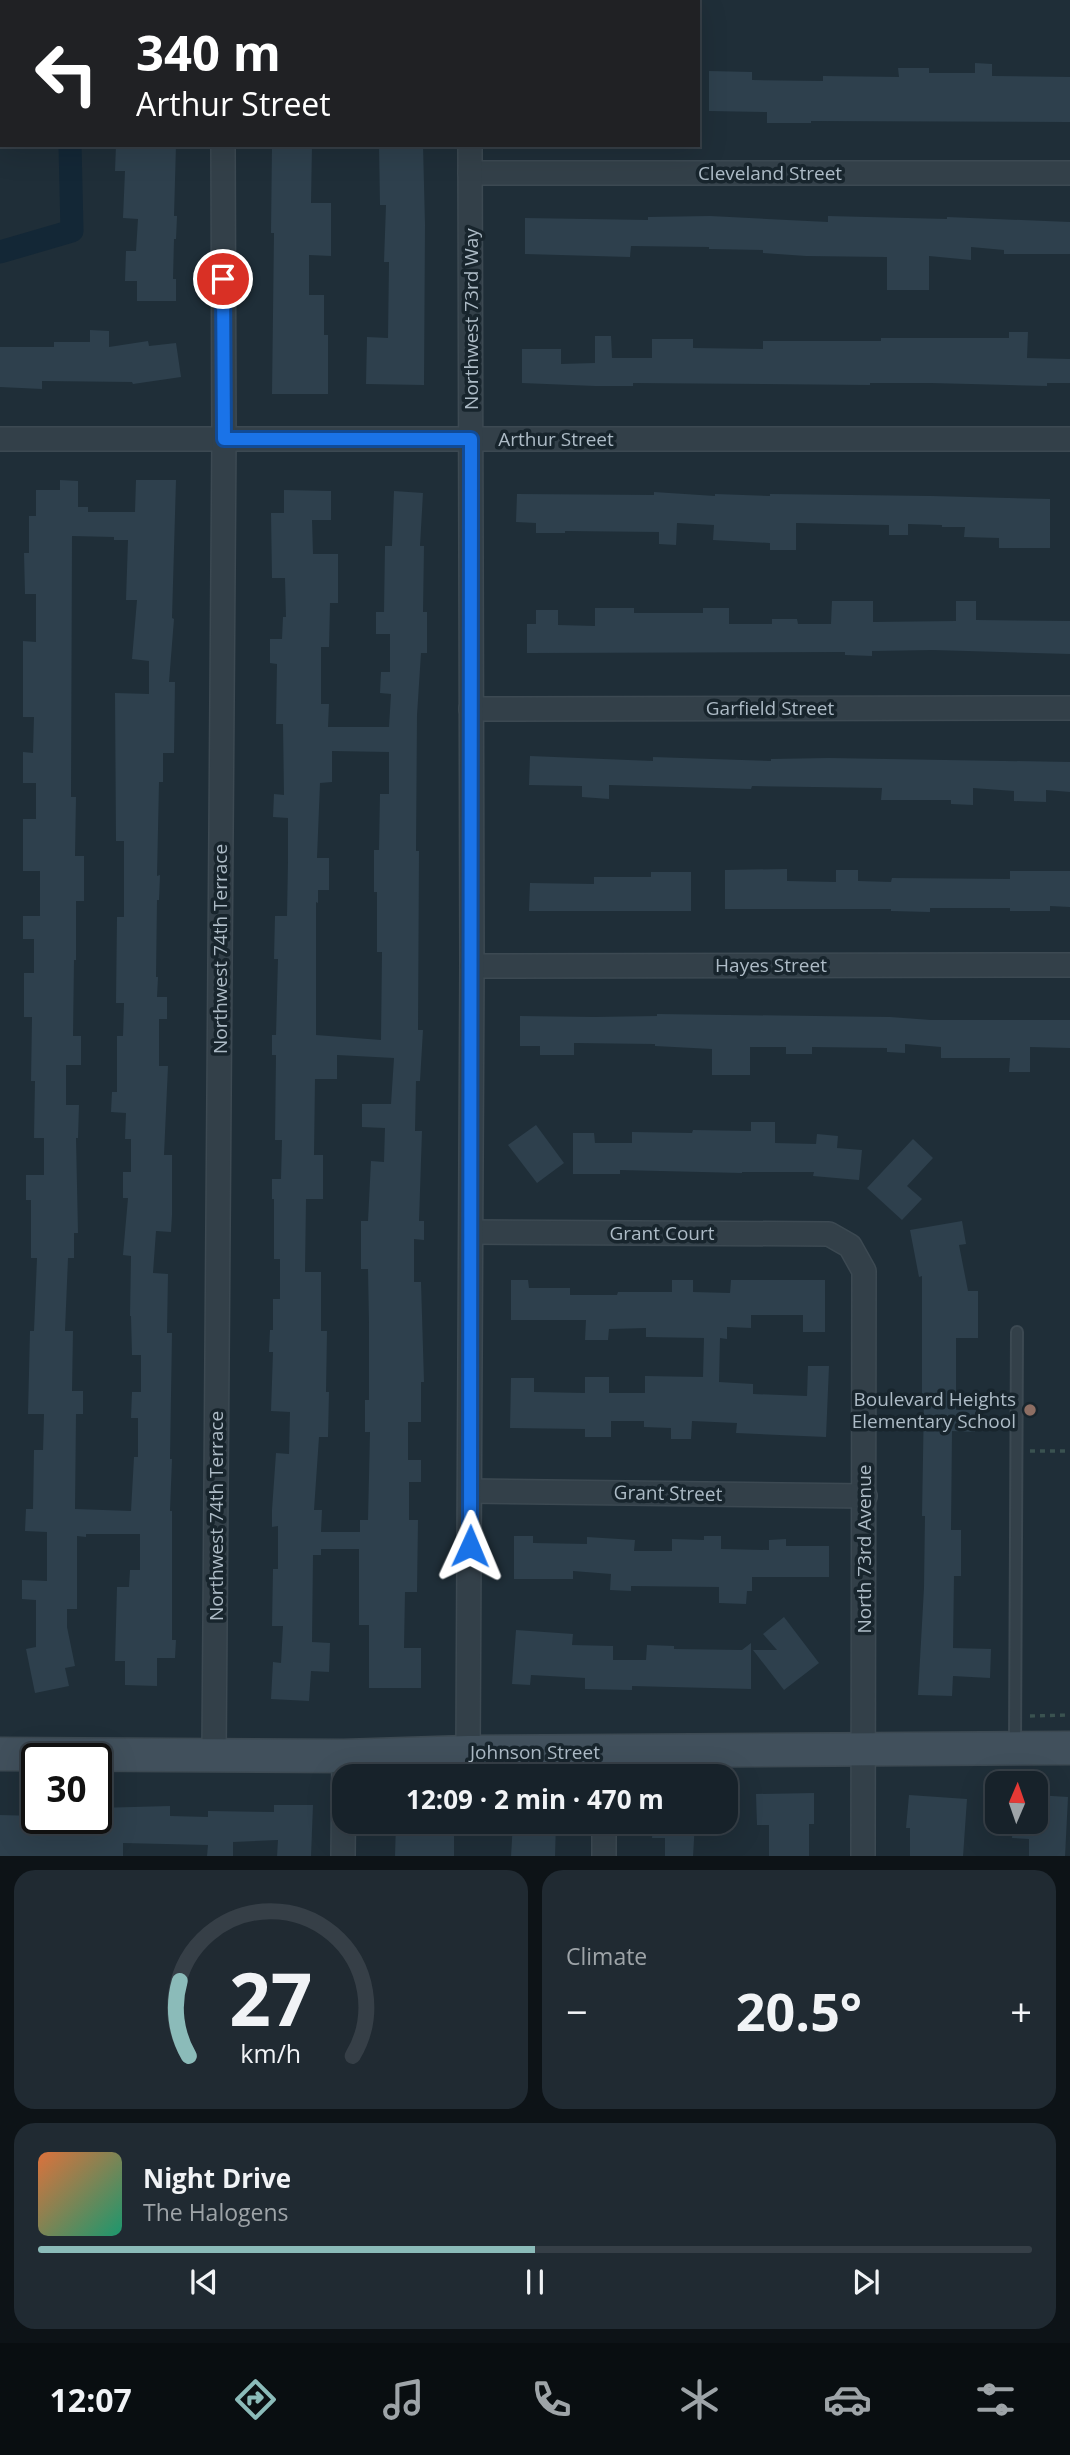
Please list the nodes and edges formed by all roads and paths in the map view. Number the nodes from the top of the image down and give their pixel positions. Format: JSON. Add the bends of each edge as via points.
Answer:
{"nodes":[{"id":1,"x":223,"y":147,"type":"edge"},
{"id":2,"x":470,"y":147,"type":"edge"},
{"id":3,"x":470,"y":173,"type":"junction"},
{"id":4,"x":1070,"y":173,"type":"edge"},
{"id":5,"x":0,"y":439,"type":"edge"},
{"id":6,"x":224,"y":439,"type":"junction"},
{"id":7,"x":471,"y":439,"type":"junction"},
{"id":8,"x":1070,"y":439,"type":"edge"},
{"id":9,"x":1070,"y":708,"type":"edge"},
{"id":10,"x":471,"y":709,"type":"junction"},
{"id":11,"x":1070,"y":965,"type":"edge"},
{"id":12,"x":472,"y":966,"type":"junction"},
{"id":13,"x":472,"y":1232,"type":"junction"},
{"id":14,"x":849,"y":1246,"type":"joint"},
{"id":15,"x":1017,"y":1332,"type":"dead end"},
{"id":16,"x":471,"y":1491,"type":"junction"},
{"id":17,"x":865,"y":1496,"type":"junction"},
{"id":18,"x":1015,"y":1748,"type":"junction"},
{"id":19,"x":1070,"y":1748,"type":"edge"},
{"id":20,"x":864,"y":1749,"type":"junction"},
{"id":21,"x":468,"y":1752,"type":"junction"},
{"id":22,"x":214,"y":1753,"type":"junction"},
{"id":23,"x":0,"y":1754,"type":"edge"},
{"id":24,"x":344,"y":1756,"type":"junction"},
{"id":25,"x":603,"y":1764,"type":"edge"},
{"id":26,"x":604,"y":1834,"type":"edge"},
{"id":27,"x":343,"y":1856,"type":"edge"},
{"id":28,"x":604,"y":1856,"type":"edge"},
{"id":29,"x":863,"y":1856,"type":"edge"}],
"edges":[{"from":1,"to":6,"type":"street","name":"Northwest 74th Terrace"},
{"from":2,"to":3,"type":"street","name":"Northwest 73rd Way"},
{"from":3,"to":4,"type":"street","name":"Cleveland Street"},
{"from":3,"to":7,"type":"street","name":"Northwest 73rd Way"},
{"from":5,"to":6,"type":"street","name":"Arthur Street"},
{"from":6,"to":7,"type":"street","name":"Arthur Street"},
{"from":6,"to":22,"type":"street","name":"Northwest 74th Terrace"},
{"from":7,"to":8,"type":"street","name":"Arthur Street"},
{"from":7,"to":10,"type":"street","name":"Northwest 73rd Way"},
{"from":9,"to":10,"type":"street","name":"Garfield Street"},
{"from":10,"to":12,"type":"street","name":"Northwest 73rd Way"},
{"from":11,"to":12,"type":"street","name":"Hayes Street"},
{"from":12,"to":13,"type":"street","name":"Northwest 73rd Way"},
{"from":13,"to":14,"type":"street","name":"Grant Court","via":[[829,1234]]},
{"from":13,"to":16,"type":"street","name":"Northwest 73rd Way"},
{"from":14,"to":17,"type":"street","name":"North 73rd Avenue","via":[[864,1271]]},
{"from":15,"to":18,"type":"lane"},
{"from":16,"to":17,"type":"street","name":"Grant Street"},
{"from":16,"to":21,"type":"street","name":"Northwest 73rd Way"},
{"from":17,"to":20,"type":"street","name":"North 73rd Avenue"},
{"from":18,"to":19,"type":"street","name":"Johnson Street"},
{"from":18,"to":20,"type":"street","name":"Johnson Street"},
{"from":20,"to":25,"type":"street","name":"Johnson Street"},
{"from":20,"to":29,"type":"street","name":"North 73rd Avenue"},
{"from":21,"to":24,"type":"street","name":"Johnson Street"},
{"from":21,"to":25,"type":"street","name":"Johnson Street"},
{"from":22,"to":23,"type":"street","name":"Johnson Street"},
{"from":22,"to":24,"type":"street","name":"Johnson Street"},
{"from":24,"to":27,"type":"street"},
{"from":26,"to":28,"type":"street"}]}
